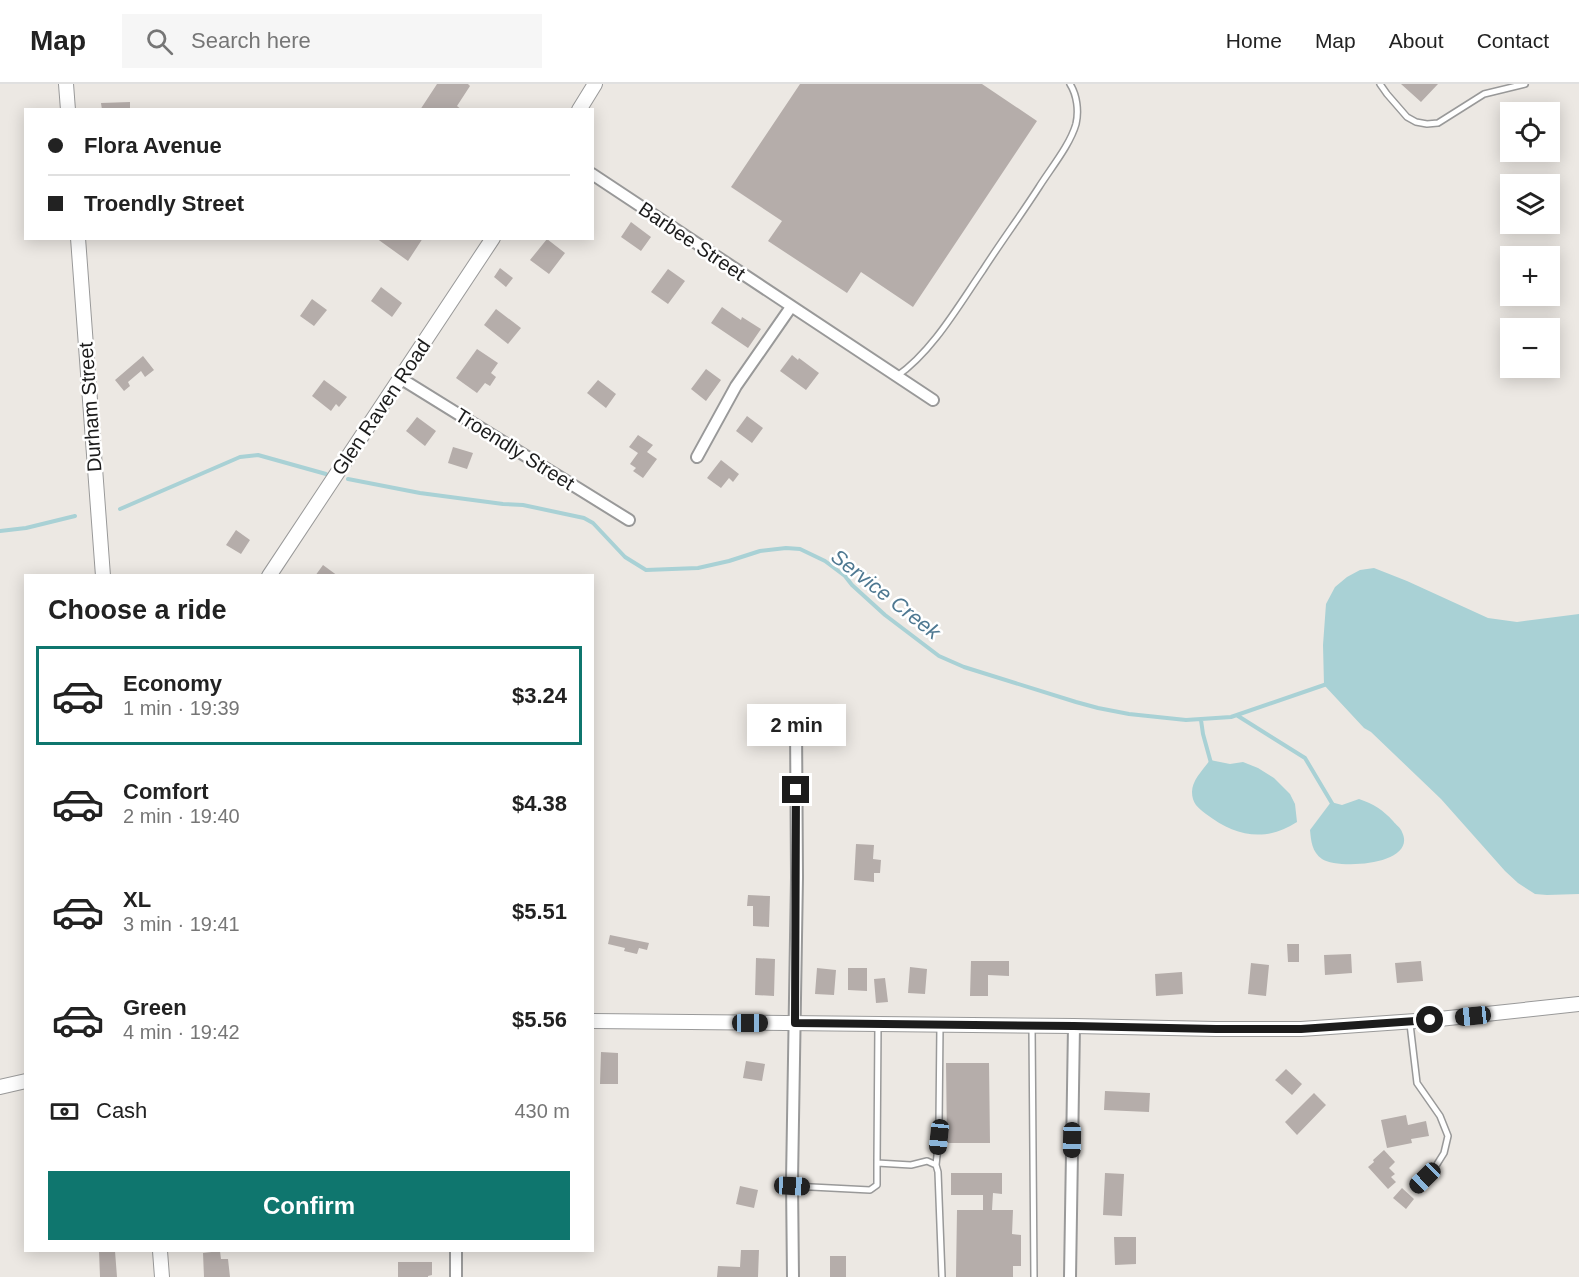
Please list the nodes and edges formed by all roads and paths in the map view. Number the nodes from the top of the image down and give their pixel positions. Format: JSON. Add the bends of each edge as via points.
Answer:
{"nodes":[{"id":1,"x":66,"y":84,"type":"edge"},
{"id":2,"x":596,"y":84,"type":"edge"},
{"id":3,"x":1070,"y":84,"type":"edge"},
{"id":4,"x":1380,"y":84,"type":"edge"},
{"id":5,"x":1525,"y":84,"type":"edge"},
{"id":6,"x":68,"y":108,"type":"edge"},
{"id":7,"x":580,"y":108,"type":"edge"},
{"id":8,"x":594,"y":175,"type":"edge"},
{"id":9,"x":78,"y":240,"type":"edge"},
{"id":10,"x":492,"y":240,"type":"edge"},
{"id":11,"x":791,"y":307,"type":"junction"},
{"id":12,"x":896,"y":376,"type":"junction"},
{"id":13,"x":400,"y":378,"type":"junction"},
{"id":14,"x":933,"y":400,"type":"dead end"},
{"id":15,"x":697,"y":457,"type":"dead end"},
{"id":16,"x":629,"y":520,"type":"dead end"},
{"id":17,"x":103,"y":574,"type":"edge"},
{"id":18,"x":270,"y":574,"type":"edge"},
{"id":19,"x":796,"y":724,"type":"dead end"},
{"id":20,"x":1579,"y":1004,"type":"edge"},
{"id":21,"x":594,"y":1022,"type":"edge"},
{"id":22,"x":1409,"y":1022,"type":"junction"},
{"id":23,"x":795,"y":1023,"type":"junction"},
{"id":24,"x":878,"y":1024,"type":"junction"},
{"id":25,"x":940,"y":1025,"type":"junction"},
{"id":26,"x":1032,"y":1026,"type":"junction"},
{"id":27,"x":1074,"y":1026,"type":"junction"},
{"id":28,"x":24,"y":1081,"type":"edge"},
{"id":29,"x":0,"y":1087,"type":"edge"},
{"id":30,"x":939,"y":1123,"type":"dead end"},
{"id":31,"x":939,"y":1137,"type":"dead end"},
{"id":32,"x":877,"y":1164,"type":"junction"},
{"id":33,"x":936,"y":1165,"type":"junction"},
{"id":34,"x":792,"y":1186,"type":"junction"},
{"id":35,"x":1416,"y":1187,"type":"dead end"},
{"id":36,"x":160,"y":1252,"type":"edge"},
{"id":37,"x":456,"y":1252,"type":"edge"},
{"id":38,"x":162,"y":1277,"type":"edge"},
{"id":39,"x":456,"y":1277,"type":"edge"},
{"id":40,"x":793,"y":1277,"type":"edge"},
{"id":41,"x":942,"y":1277,"type":"edge"},
{"id":42,"x":1034,"y":1277,"type":"edge"},
{"id":43,"x":1070,"y":1277,"type":"edge"}],
"edges":[{"from":1,"to":6,"type":"street"},
{"from":2,"to":7,"type":"street"},
{"from":3,"to":12,"type":"lane","via":[[1078,107],[1077,121],[1064,148],[948,323],[911,366]]},
{"from":4,"to":5,"type":"lane","via":[[1407,117],[1427,124],[1438,123],[1484,94]]},
{"from":8,"to":11,"type":"street","name":"Barbee Street"},
{"from":9,"to":17,"type":"street","name":"Durham Street"},
{"from":10,"to":13,"type":"street","name":"Glen Raven Road"},
{"from":11,"to":12,"type":"street","name":"Barbee Street"},
{"from":11,"to":15,"type":"street","via":[[736,386]]},
{"from":12,"to":14,"type":"street","name":"Barbee Street"},
{"from":13,"to":16,"type":"street","name":"Troendly Street"},
{"from":13,"to":18,"type":"street","name":"Glen Raven Road"},
{"from":19,"to":23,"type":"street"},
{"from":20,"to":22,"type":"street"},
{"from":21,"to":23,"type":"street"},
{"from":22,"to":27,"type":"street","via":[[1291,1029]]},
{"from":22,"to":35,"type":"lane","via":[[1417,1083],[1440,1116],[1448,1136],[1434,1169]]},
{"from":23,"to":24,"type":"street"},
{"from":23,"to":34,"type":"street"},
{"from":24,"to":25,"type":"street"},
{"from":24,"to":32,"type":"lane"},
{"from":25,"to":26,"type":"street"},
{"from":25,"to":30,"type":"lane"},
{"from":26,"to":27,"type":"street"},
{"from":26,"to":42,"type":"lane"},
{"from":27,"to":43,"type":"street"},
{"from":28,"to":29,"type":"street"},
{"from":31,"to":33,"type":"lane"},
{"from":32,"to":33,"type":"lane","via":[[911,1165],[927,1161]]},
{"from":32,"to":34,"type":"lane","via":[[877,1185],[870,1190]]},
{"from":33,"to":41,"type":"lane"},
{"from":34,"to":40,"type":"street"},
{"from":36,"to":38,"type":"street"},
{"from":37,"to":39,"type":"street"}]}
